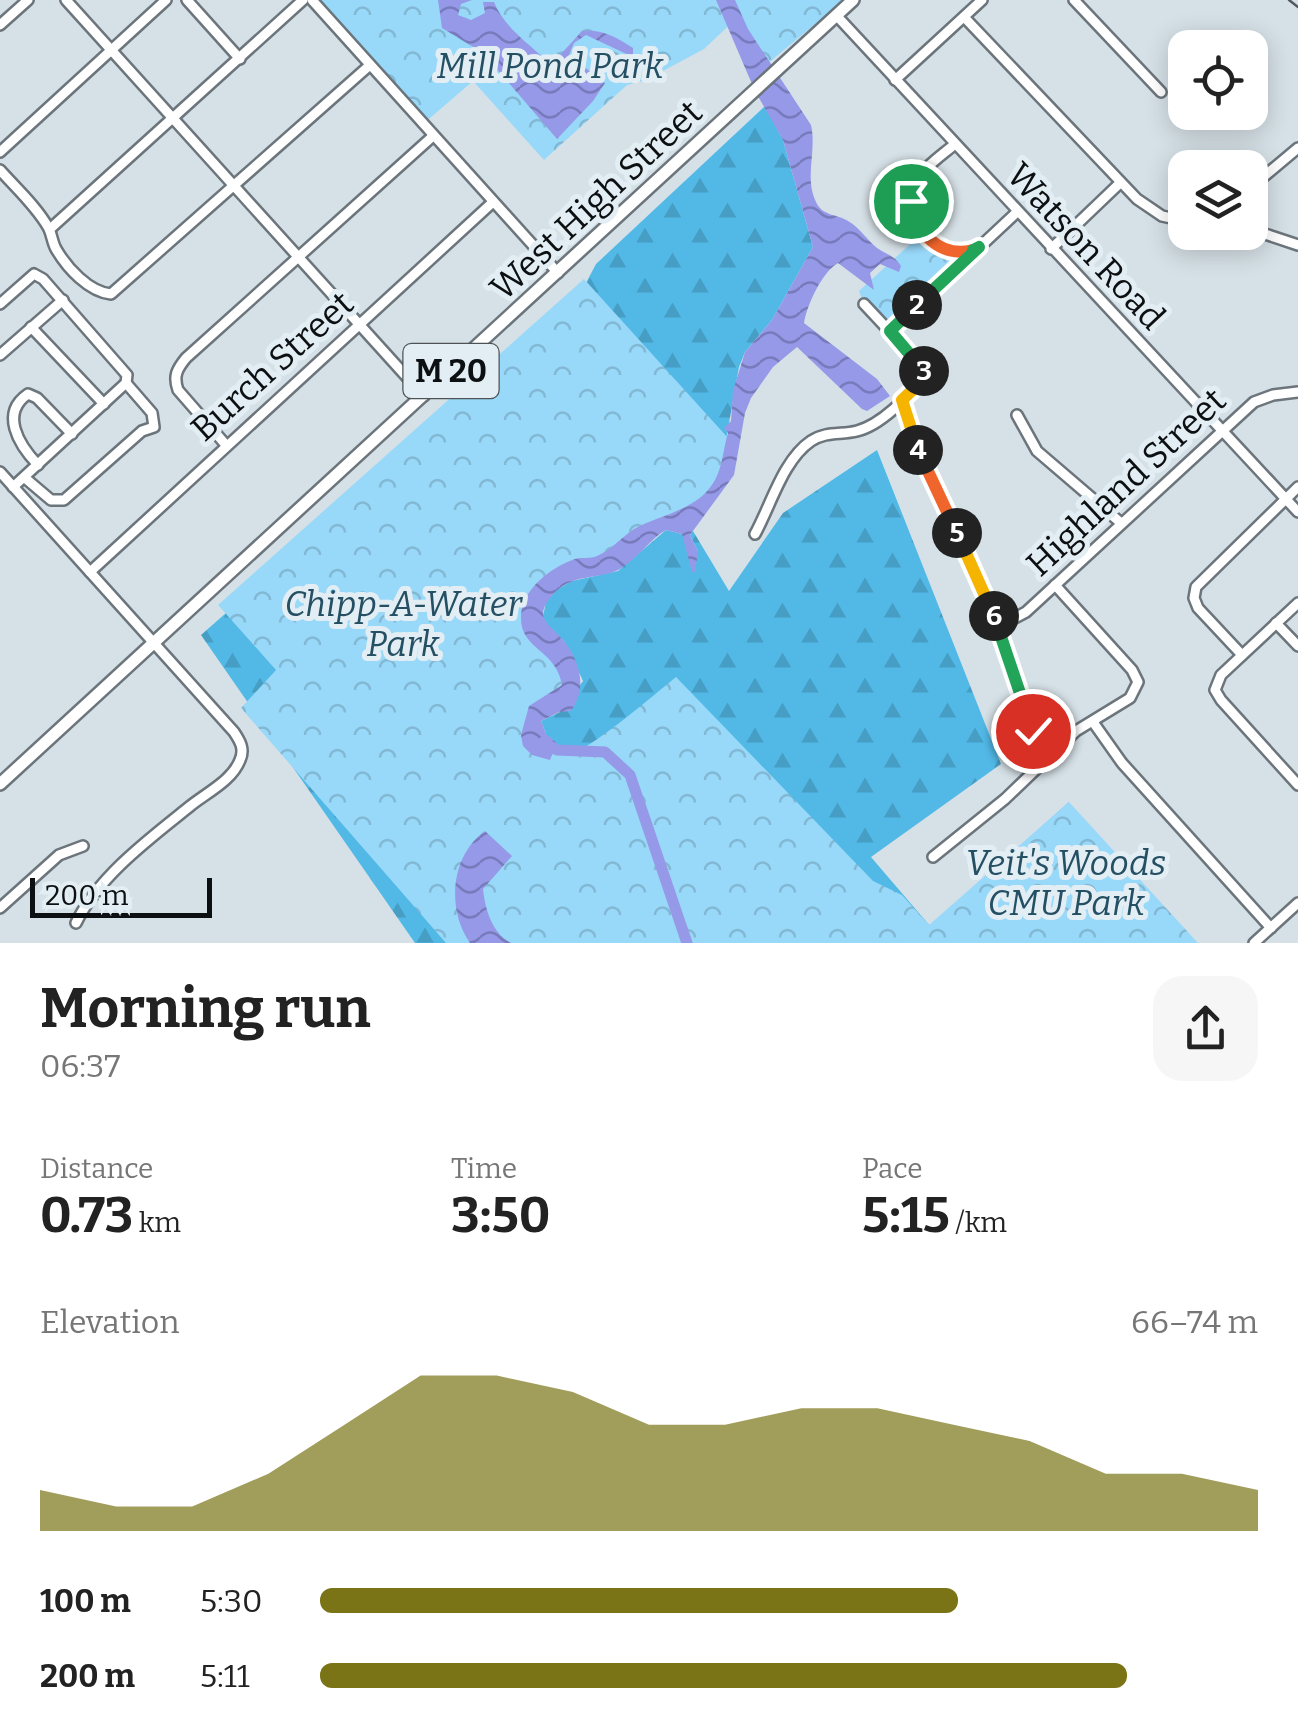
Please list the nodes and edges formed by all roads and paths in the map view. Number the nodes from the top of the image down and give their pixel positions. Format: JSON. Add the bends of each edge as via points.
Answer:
{"nodes":[{"id":1,"x":28,"y":0,"type":"edge"},
{"id":2,"x":66,"y":0,"type":"edge"},
{"id":3,"x":166,"y":0,"type":"edge"},
{"id":4,"x":187,"y":0,"type":"edge"},
{"id":5,"x":302,"y":0,"type":"edge"},
{"id":6,"x":312,"y":0,"type":"edge"},
{"id":7,"x":852,"y":0,"type":"edge"},
{"id":8,"x":982,"y":0,"type":"edge"},
{"id":9,"x":1074,"y":0,"type":"edge"},
{"id":10,"x":836,"y":16,"type":"junction"},
{"id":11,"x":964,"y":17,"type":"junction"},
{"id":12,"x":0,"y":25,"type":"edge"},
{"id":13,"x":111,"y":51,"type":"junction"},
{"id":14,"x":240,"y":59,"type":"junction"},
{"id":15,"x":370,"y":65,"type":"junction"},
{"id":16,"x":895,"y":80,"type":"junction"},
{"id":17,"x":1160,"y":92,"type":"dead end"},
{"id":18,"x":173,"y":119,"type":"junction"},
{"id":19,"x":433,"y":136,"type":"junction"},
{"id":20,"x":954,"y":144,"type":"junction"},
{"id":21,"x":1298,"y":148,"type":"edge"},
{"id":22,"x":0,"y":152,"type":"edge"},
{"id":23,"x":0,"y":170,"type":"edge"},
{"id":24,"x":1268,"y":173,"type":"edge"},
{"id":25,"x":1120,"y":183,"type":"junction"},
{"id":26,"x":236,"y":187,"type":"junction"},
{"id":27,"x":493,"y":202,"type":"junction"},
{"id":28,"x":1017,"y":212,"type":"junction"},
{"id":29,"x":1168,"y":217,"type":"edge"},
{"id":30,"x":50,"y":229,"type":"junction"},
{"id":31,"x":1268,"y":235,"type":"edge"},
{"id":32,"x":1298,"y":246,"type":"edge"},
{"id":33,"x":979,"y":247,"type":"junction"},
{"id":34,"x":1051,"y":249,"type":"junction"},
{"id":35,"x":298,"y":256,"type":"junction"},
{"id":36,"x":558,"y":273,"type":"junction"},
{"id":37,"x":63,"y":300,"type":"junction"},
{"id":38,"x":0,"y":304,"type":"edge"},
{"id":39,"x":864,"y":304,"type":"dead end"},
{"id":40,"x":360,"y":323,"type":"junction"},
{"id":41,"x":32,"y":327,"type":"junction"},
{"id":42,"x":890,"y":331,"type":"junction"},
{"id":43,"x":0,"y":356,"type":"edge"},
{"id":44,"x":126,"y":383,"type":"junction"},
{"id":45,"x":1298,"y":392,"type":"edge"},
{"id":46,"x":424,"y":396,"type":"junction"},
{"id":47,"x":902,"y":400,"type":"junction"},
{"id":48,"x":104,"y":404,"type":"junction"},
{"id":49,"x":1017,"y":416,"type":"dead end"},
{"id":50,"x":1222,"y":430,"type":"junction"},
{"id":51,"x":72,"y":434,"type":"junction"},
{"id":52,"x":226,"y":445,"type":"junction"},
{"id":53,"x":38,"y":466,"type":"junction"},
{"id":54,"x":0,"y":472,"type":"edge"},
{"id":55,"x":25,"y":478,"type":"junction"},
{"id":56,"x":13,"y":487,"type":"junction"},
{"id":57,"x":1298,"y":488,"type":"edge"},
{"id":58,"x":1286,"y":499,"type":"junction"},
{"id":59,"x":1298,"y":512,"type":"edge"},
{"id":60,"x":1122,"y":523,"type":"junction"},
{"id":61,"x":755,"y":534,"type":"dead end"},
{"id":62,"x":90,"y":572,"type":"junction"},
{"id":63,"x":1055,"y":585,"type":"junction"},
{"id":64,"x":1298,"y":603,"type":"edge"},
{"id":65,"x":1276,"y":623,"type":"junction"},
{"id":66,"x":998,"y":627,"type":"junction"},
{"id":67,"x":154,"y":641,"type":"junction"},
{"id":68,"x":1298,"y":646,"type":"edge"},
{"id":69,"x":1242,"y":655,"type":"junction"},
{"id":70,"x":1093,"y":722,"type":"junction"},
{"id":71,"x":1049,"y":754,"type":"junction"},
{"id":72,"x":0,"y":784,"type":"edge"},
{"id":73,"x":1298,"y":785,"type":"edge"},
{"id":74,"x":84,"y":846,"type":"dead end"},
{"id":75,"x":933,"y":857,"type":"dead end"},
{"id":76,"x":1298,"y":903,"type":"edge"},
{"id":77,"x":0,"y":908,"type":"edge"},
{"id":78,"x":76,"y":923,"type":"dead end"},
{"id":79,"x":1271,"y":928,"type":"junction"},
{"id":80,"x":1254,"y":943,"type":"edge"}],
"edges":[{"from":1,"to":12,"type":"street"},
{"from":2,"to":13,"type":"street"},
{"from":3,"to":13,"type":"street"},
{"from":4,"to":14,"type":"street"},
{"from":5,"to":14,"type":"street"},
{"from":6,"to":15,"type":"street"},
{"from":7,"to":10,"type":"main road","name":"West High Street","number":"M 20"},
{"from":8,"to":11,"type":"street"},
{"from":9,"to":17,"type":"street"},
{"from":10,"to":16,"type":"street","name":"Watson Road"},
{"from":10,"to":36,"type":"main road","name":"West High Street","number":"M 20"},
{"from":11,"to":16,"type":"street"},
{"from":11,"to":25,"type":"street"},
{"from":13,"to":18,"type":"street"},
{"from":13,"to":22,"type":"street"},
{"from":14,"to":18,"type":"street"},
{"from":15,"to":19,"type":"street"},
{"from":15,"to":26,"type":"street"},
{"from":16,"to":20,"type":"street","name":"Watson Road"},
{"from":18,"to":26,"type":"street"},
{"from":18,"to":30,"type":"street"},
{"from":19,"to":27,"type":"street"},
{"from":19,"to":35,"type":"street"},
{"from":20,"to":28,"type":"street","name":"Watson Road"},
{"from":20,"to":33,"type":"street","via":[[917,181],[914,218],[927,238],[947,249]]},
{"from":21,"to":24,"type":"street"},
{"from":23,"to":30,"type":"street"},
{"from":25,"to":29,"type":"street"},
{"from":25,"to":34,"type":"street"},
{"from":26,"to":30,"type":"street","via":[[111,294],[87,285],[53,246]]},
{"from":26,"to":35,"type":"street"},
{"from":27,"to":36,"type":"street"},
{"from":27,"to":40,"type":"street","name":"Burch Street"},
{"from":28,"to":33,"type":"street"},
{"from":28,"to":34,"type":"street","name":"Watson Road"},
{"from":31,"to":32,"type":"street"},
{"from":33,"to":42,"type":"street"},
{"from":34,"to":50,"type":"street","name":"Watson Road"},
{"from":35,"to":40,"type":"street"},
{"from":35,"to":52,"type":"street","via":[[177,369],[178,390]]},
{"from":36,"to":46,"type":"main road","name":"West High Street","number":"M 20"},
{"from":37,"to":38,"type":"street","via":[[34,274]]},
{"from":37,"to":41,"type":"street"},
{"from":37,"to":44,"type":"street","via":[[127,376]]},
{"from":39,"to":42,"type":"street"},
{"from":40,"to":46,"type":"street"},
{"from":40,"to":52,"type":"street","name":"Burch Street"},
{"from":41,"to":43,"type":"street"},
{"from":41,"to":48,"type":"street"},
{"from":42,"to":47,"type":"street","via":[[924,371]]},
{"from":44,"to":48,"type":"street"},
{"from":44,"to":55,"type":"street","via":[[152,412],[154,426],[64,500],[51,500]]},
{"from":45,"to":50,"type":"street","name":"Highland Street","via":[[1258,400]]},
{"from":46,"to":67,"type":"main road","name":"West High Street","number":"M 20"},
{"from":47,"to":61,"type":"street","via":[[868,428],[805,446]]},
{"from":47,"to":66,"type":"street"},
{"from":48,"to":51,"type":"street"},
{"from":49,"to":60,"type":"street","via":[[1037,450]]},
{"from":50,"to":58,"type":"street","name":"Watson Road"},
{"from":50,"to":60,"type":"street","name":"Highland Street"},
{"from":51,"to":53,"type":"street"},
{"from":51,"to":53,"type":"street","via":[[37,398],[28,394],[12,404],[9,428]]},
{"from":52,"to":62,"type":"street","name":"Burch Street"},
{"from":53,"to":55,"type":"street"},
{"from":54,"to":56,"type":"street"},
{"from":55,"to":56,"type":"street"},
{"from":56,"to":62,"type":"street"},
{"from":57,"to":58,"type":"street"},
{"from":58,"to":59,"type":"street","name":"Watson Road"},
{"from":58,"to":69,"type":"street","via":[[1194,591],[1198,608]]},
{"from":60,"to":63,"type":"street","name":"Highland Street"},
{"from":62,"to":67,"type":"street"},
{"from":63,"to":66,"type":"street","name":"Highland Street","via":[[1023,615]]},
{"from":63,"to":70,"type":"street","via":[[1138,679],[1128,700]]},
{"from":64,"to":65,"type":"street"},
{"from":65,"to":68,"type":"street"},
{"from":65,"to":69,"type":"street"},
{"from":66,"to":71,"type":"street","via":[[1033,731]]},
{"from":67,"to":72,"type":"main road","number":"M 20"},
{"from":67,"to":78,"type":"street","via":[[234,732],[242,759],[86,901]]},
{"from":69,"to":73,"type":"street","via":[[1215,690]]},
{"from":70,"to":71,"type":"street"},
{"from":70,"to":79,"type":"street"},
{"from":71,"to":75,"type":"street","via":[[1006,799]]},
{"from":74,"to":77,"type":"street","via":[[59,855]]},
{"from":76,"to":79,"type":"street"},
{"from":79,"to":80,"type":"street"}]}
